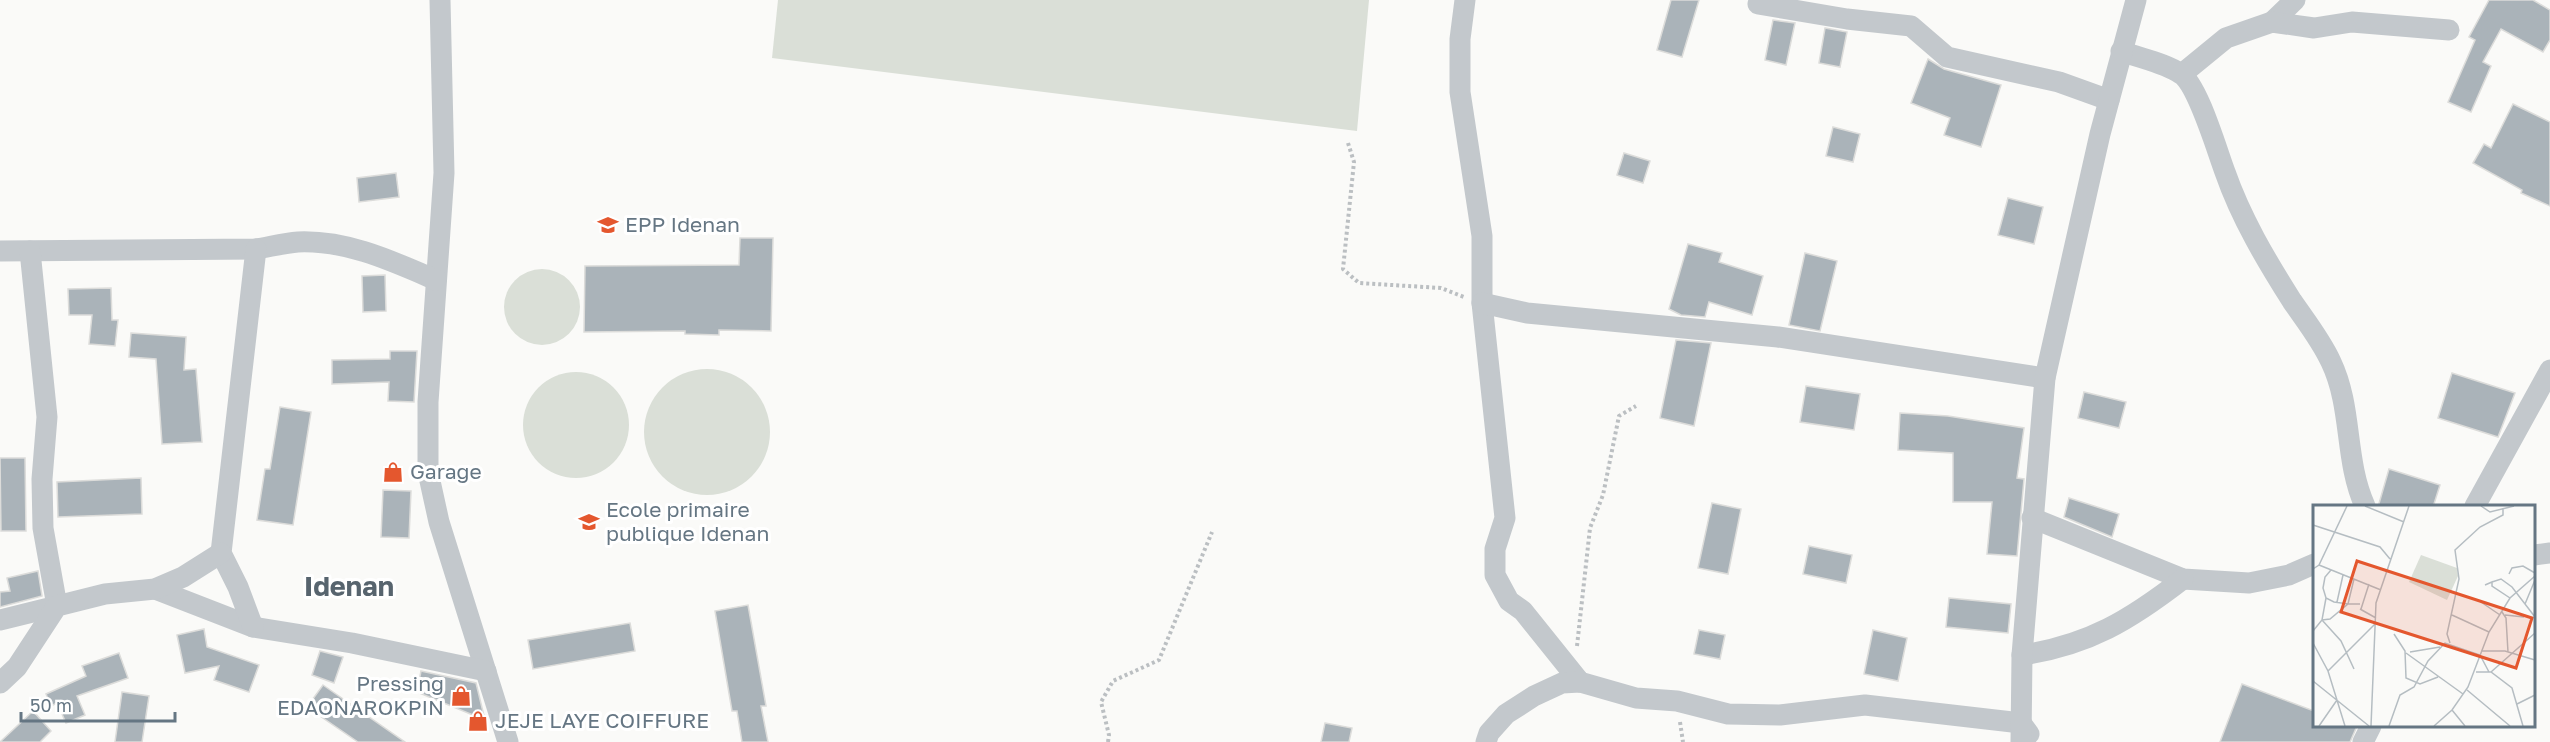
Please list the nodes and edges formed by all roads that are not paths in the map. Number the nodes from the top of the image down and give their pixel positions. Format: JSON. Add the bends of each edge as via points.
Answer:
{"nodes":[{"id":1,"x":440,"y":0,"type":"edge"},
{"id":2,"x":1465,"y":0,"type":"edge"},
{"id":3,"x":2136,"y":0,"type":"edge"},
{"id":4,"x":2295,"y":0,"type":"edge"},
{"id":5,"x":1758,"y":4,"type":"dead end"},
{"id":6,"x":2272,"y":22,"type":"junction"},
{"id":7,"x":2449,"y":30,"type":"dead end"},
{"id":8,"x":2121,"y":51,"type":"junction"},
{"id":9,"x":2182,"y":74,"type":"junction"},
{"id":10,"x":2109,"y":100,"type":"junction"},
{"id":11,"x":256,"y":249,"type":"junction"},
{"id":12,"x":0,"y":251,"type":"edge"},
{"id":13,"x":30,"y":251,"type":"junction"},
{"id":14,"x":436,"y":280,"type":"junction"},
{"id":15,"x":1482,"y":303,"type":"junction"},
{"id":16,"x":2550,"y":370,"type":"edge"},
{"id":17,"x":2045,"y":378,"type":"junction"},
{"id":18,"x":2364,"y":505,"type":"edge"},
{"id":19,"x":2476,"y":505,"type":"edge"},
{"id":20,"x":2032,"y":518,"type":"junction"},
{"id":21,"x":221,"y":553,"type":"junction"},
{"id":22,"x":2550,"y":553,"type":"edge"},
{"id":23,"x":2535,"y":555,"type":"edge"},
{"id":24,"x":2313,"y":564,"type":"edge"},
{"id":25,"x":2183,"y":579,"type":"junction"},
{"id":26,"x":155,"y":589,"type":"junction"},
{"id":27,"x":57,"y":606,"type":"junction"},
{"id":28,"x":0,"y":620,"type":"edge"},
{"id":29,"x":253,"y":627,"type":"junction"},
{"id":30,"x":2022,"y":655,"type":"junction"},
{"id":31,"x":486,"y":671,"type":"junction"},
{"id":32,"x":1580,"y":682,"type":"junction"},
{"id":33,"x":0,"y":683,"type":"edge"},
{"id":34,"x":2370,"y":727,"type":"edge"},
{"id":35,"x":2021,"y":733,"type":"edge"},
{"id":36,"x":508,"y":742,"type":"edge"},
{"id":37,"x":1486,"y":742,"type":"edge"},
{"id":38,"x":2035,"y":742,"type":"edge"},
{"id":39,"x":2363,"y":742,"type":"edge"}],
"edges":[{"from":1,"to":14,"type":"street","via":[[444,173]]},
{"from":2,"to":15,"type":"street","via":[[1460,92],[1482,236]]},
{"from":3,"to":8,"type":"street"},
{"from":4,"to":6,"type":"street"},
{"from":5,"to":10,"type":"street","via":[[1911,26],[1947,57],[2059,82]]},
{"from":6,"to":7,"type":"street","via":[[2314,28],[2352,22]]},
{"from":6,"to":9,"type":"street","via":[[2226,38]]},
{"from":8,"to":9,"type":"street"},
{"from":8,"to":10,"type":"street"},
{"from":9,"to":18,"type":"street","via":[[2207,120],[2247,225],[2331,361],[2347,410],[2349,453]]},
{"from":10,"to":17,"type":"street"},
{"from":11,"to":13,"type":"street"},
{"from":11,"to":14,"type":"street","via":[[297,242],[342,246],[380,256]]},
{"from":11,"to":21,"type":"street"},
{"from":12,"to":13,"type":"street"},
{"from":13,"to":27,"type":"street","via":[[46,417],[44,528]]},
{"from":14,"to":31,"type":"street","via":[[428,472],[439,522]]},
{"from":15,"to":17,"type":"street","via":[[1527,313],[1778,337]]},
{"from":15,"to":32,"type":"street","via":[[1505,518],[1495,549],[1495,575],[1509,601],[1523,611]]},
{"from":16,"to":19,"type":"street"},
{"from":17,"to":20,"type":"street"},
{"from":20,"to":25,"type":"street"},
{"from":20,"to":30,"type":"street"},
{"from":21,"to":26,"type":"street"},
{"from":21,"to":29,"type":"street"},
{"from":22,"to":23,"type":"street"},
{"from":24,"to":25,"type":"street","via":[[2289,575],[2249,583]]},
{"from":25,"to":30,"type":"street","via":[[2113,628],[2047,651]]},
{"from":26,"to":27,"type":"street","via":[[105,594]]},
{"from":26,"to":29,"type":"street"},
{"from":27,"to":28,"type":"street"},
{"from":27,"to":33,"type":"street","via":[[17,667]]},
{"from":29,"to":31,"type":"street"},
{"from":30,"to":35,"type":"street"},
{"from":31,"to":36,"type":"street"},
{"from":32,"to":35,"type":"street","via":[[1636,698],[1677,701],[1728,714],[1780,715],[1865,705]]},
{"from":32,"to":37,"type":"street","via":[[1562,683],[1534,696],[1506,714]]},
{"from":34,"to":39,"type":"street"},
{"from":35,"to":38,"type":"street"}]}
